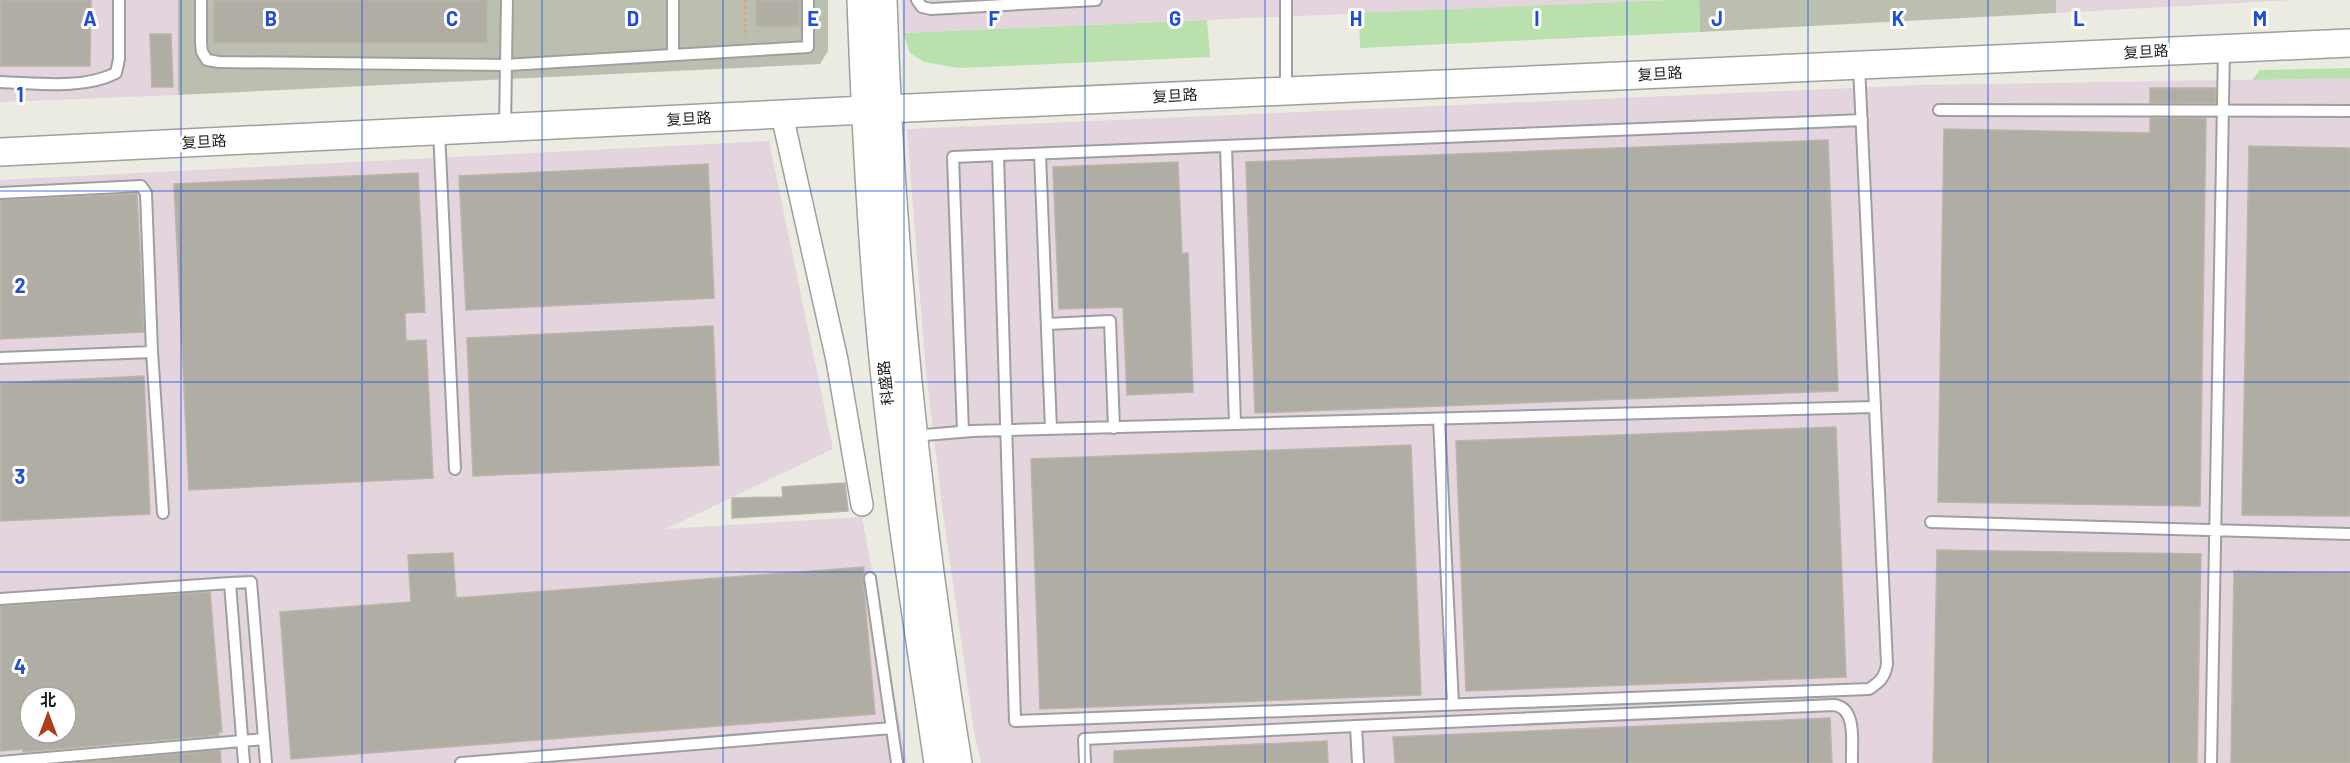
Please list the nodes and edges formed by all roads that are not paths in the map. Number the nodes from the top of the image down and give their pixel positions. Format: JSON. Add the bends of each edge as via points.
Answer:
{"nodes":[{"id":1,"x":119,"y":0,"type":"edge"},
{"id":2,"x":201,"y":0,"type":"edge"},
{"id":3,"x":507,"y":0,"type":"edge"},
{"id":4,"x":673,"y":0,"type":"edge"},
{"id":5,"x":808,"y":0,"type":"edge"},
{"id":6,"x":861,"y":0,"type":"edge"},
{"id":7,"x":883,"y":0,"type":"edge"},
{"id":8,"x":917,"y":0,"type":"edge"},
{"id":9,"x":1092,"y":0,"type":"edge"},
{"id":10,"x":1096,"y":0,"type":"edge"},
{"id":11,"x":1286,"y":0,"type":"edge"},
{"id":12,"x":998,"y":3,"type":"edge"},
{"id":13,"x":2350,"y":43,"type":"edge"},
{"id":14,"x":2224,"y":48,"type":"junction"},
{"id":15,"x":673,"y":55,"type":"junction"},
{"id":16,"x":1859,"y":65,"type":"junction"},
{"id":17,"x":507,"y":66,"type":"junction"},
{"id":18,"x":0,"y":82,"type":"edge"},
{"id":19,"x":1286,"y":91,"type":"junction"},
{"id":20,"x":876,"y":110,"type":"junction"},
{"id":21,"x":1939,"y":110,"type":"dead end"},
{"id":22,"x":2223,"y":110,"type":"junction"},
{"id":23,"x":2350,"y":111,"type":"edge"},
{"id":24,"x":782,"y":115,"type":"junction"},
{"id":25,"x":1862,"y":120,"type":"junction"},
{"id":26,"x":506,"y":128,"type":"junction"},
{"id":27,"x":440,"y":131,"type":"junction"},
{"id":28,"x":1226,"y":146,"type":"junction"},
{"id":29,"x":0,"y":152,"type":"edge"},
{"id":30,"x":1040,"y":154,"type":"junction"},
{"id":31,"x":998,"y":156,"type":"junction"},
{"id":32,"x":0,"y":193,"type":"edge"},
{"id":33,"x":1047,"y":324,"type":"junction"},
{"id":34,"x":152,"y":352,"type":"junction"},
{"id":35,"x":0,"y":358,"type":"edge"},
{"id":36,"x":1874,"y":407,"type":"junction"},
{"id":37,"x":1439,"y":419,"type":"junction"},
{"id":38,"x":1235,"y":424,"type":"junction"},
{"id":39,"x":1114,"y":428,"type":"junction"},
{"id":40,"x":1051,"y":429,"type":"junction"},
{"id":41,"x":1005,"y":430,"type":"junction"},
{"id":42,"x":963,"y":432,"type":"junction"},
{"id":43,"x":902,"y":437,"type":"junction"},
{"id":44,"x":455,"y":469,"type":"dead end"},
{"id":45,"x":862,"y":505,"type":"dead end"},
{"id":46,"x":163,"y":513,"type":"dead end"},
{"id":47,"x":1931,"y":522,"type":"dead end"},
{"id":48,"x":2216,"y":530,"type":"junction"},
{"id":49,"x":2350,"y":534,"type":"edge"},
{"id":50,"x":870,"y":578,"type":"dead end"},
{"id":51,"x":230,"y":583,"type":"junction"},
{"id":52,"x":0,"y":599,"type":"edge"},
{"id":53,"x":1453,"y":705,"type":"junction"},
{"id":54,"x":1356,"y":726,"type":"junction"},
{"id":55,"x":892,"y":728,"type":"junction"},
{"id":56,"x":264,"y":739,"type":"junction"},
{"id":57,"x":242,"y":741,"type":"junction"},
{"id":58,"x":0,"y":762,"type":"edge"},
{"id":59,"x":244,"y":763,"type":"edge"},
{"id":60,"x":266,"y":763,"type":"edge"},
{"id":61,"x":461,"y":763,"type":"edge"},
{"id":62,"x":897,"y":763,"type":"edge"},
{"id":63,"x":938,"y":763,"type":"edge"},
{"id":64,"x":958,"y":763,"type":"edge"},
{"id":65,"x":1085,"y":763,"type":"edge"},
{"id":66,"x":1358,"y":763,"type":"edge"},
{"id":67,"x":1852,"y":763,"type":"edge"},
{"id":68,"x":2211,"y":763,"type":"edge"}],
"edges":[{"from":1,"to":18,"type":"lane","via":[[116,73],[83,83]]},
{"from":2,"to":17,"type":"lane","via":[[202,52],[207,60]]},
{"from":3,"to":17,"type":"lane"},
{"from":4,"to":15,"type":"lane"},
{"from":5,"to":15,"type":"lane","via":[[808,47]]},
{"from":6,"to":20,"type":"street","name":"科盛路"},
{"from":7,"to":20,"type":"street","name":"科盛路"},
{"from":8,"to":12,"type":"lane","via":[[922,7],[931,9]]},
{"from":9,"to":10,"type":"lane"},
{"from":9,"to":12,"type":"lane"},
{"from":11,"to":19,"type":"lane"},
{"from":13,"to":14,"type":"street","name":"复旦路"},
{"from":14,"to":16,"type":"street","name":"复旦路"},
{"from":14,"to":22,"type":"lane"},
{"from":15,"to":17,"type":"lane"},
{"from":16,"to":19,"type":"street","name":"复旦路"},
{"from":16,"to":25,"type":"lane"},
{"from":17,"to":26,"type":"lane"},
{"from":19,"to":20,"type":"street","name":"复旦路"},
{"from":20,"to":24,"type":"street","name":"复旦路"},
{"from":20,"to":43,"type":"street","name":"科盛路"},
{"from":21,"to":22,"type":"lane"},
{"from":22,"to":23,"type":"lane"},
{"from":22,"to":48,"type":"lane"},
{"from":24,"to":26,"type":"street","name":"复旦路"},
{"from":24,"to":45,"type":"street","via":[[837,360]]},
{"from":25,"to":28,"type":"lane"},
{"from":25,"to":36,"type":"lane"},
{"from":26,"to":27,"type":"street","name":"复旦路"},
{"from":27,"to":29,"type":"street","name":"复旦路"},
{"from":27,"to":44,"type":"lane"},
{"from":28,"to":30,"type":"lane"},
{"from":28,"to":38,"type":"lane"},
{"from":30,"to":31,"type":"lane"},
{"from":30,"to":33,"type":"lane"},
{"from":31,"to":41,"type":"lane"},
{"from":31,"to":42,"type":"lane","via":[[953,158]]},
{"from":32,"to":34,"type":"lane","via":[[141,186],[146,193]]},
{"from":33,"to":39,"type":"lane","via":[[1110,321]]},
{"from":33,"to":40,"type":"lane"},
{"from":34,"to":35,"type":"lane"},
{"from":34,"to":46,"type":"lane"},
{"from":36,"to":37,"type":"lane"},
{"from":36,"to":53,"type":"lane","via":[[1887,664],[1879,683],[1869,689]]},
{"from":37,"to":38,"type":"lane"},
{"from":37,"to":53,"type":"lane"},
{"from":38,"to":39,"type":"lane"},
{"from":39,"to":40,"type":"lane"},
{"from":40,"to":41,"type":"lane"},
{"from":41,"to":42,"type":"lane"},
{"from":41,"to":53,"type":"lane","via":[[1015,721]]},
{"from":42,"to":43,"type":"lane"},
{"from":43,"to":63,"type":"street","name":"科盛路"},
{"from":43,"to":64,"type":"street","name":"科盛路"},
{"from":47,"to":48,"type":"lane"},
{"from":48,"to":49,"type":"lane"},
{"from":48,"to":68,"type":"lane"},
{"from":50,"to":55,"type":"lane"},
{"from":51,"to":52,"type":"lane"},
{"from":51,"to":56,"type":"lane","via":[[251,582]]},
{"from":51,"to":57,"type":"lane"},
{"from":54,"to":65,"type":"lane","via":[[1084,739]]},
{"from":54,"to":66,"type":"lane"},
{"from":54,"to":67,"type":"lane","via":[[1834,705],[1847,711],[1850,719]]},
{"from":55,"to":61,"type":"lane"},
{"from":55,"to":62,"type":"lane"},
{"from":56,"to":57,"type":"lane"},
{"from":56,"to":60,"type":"lane"},
{"from":57,"to":58,"type":"lane"},
{"from":57,"to":59,"type":"lane"}]}
